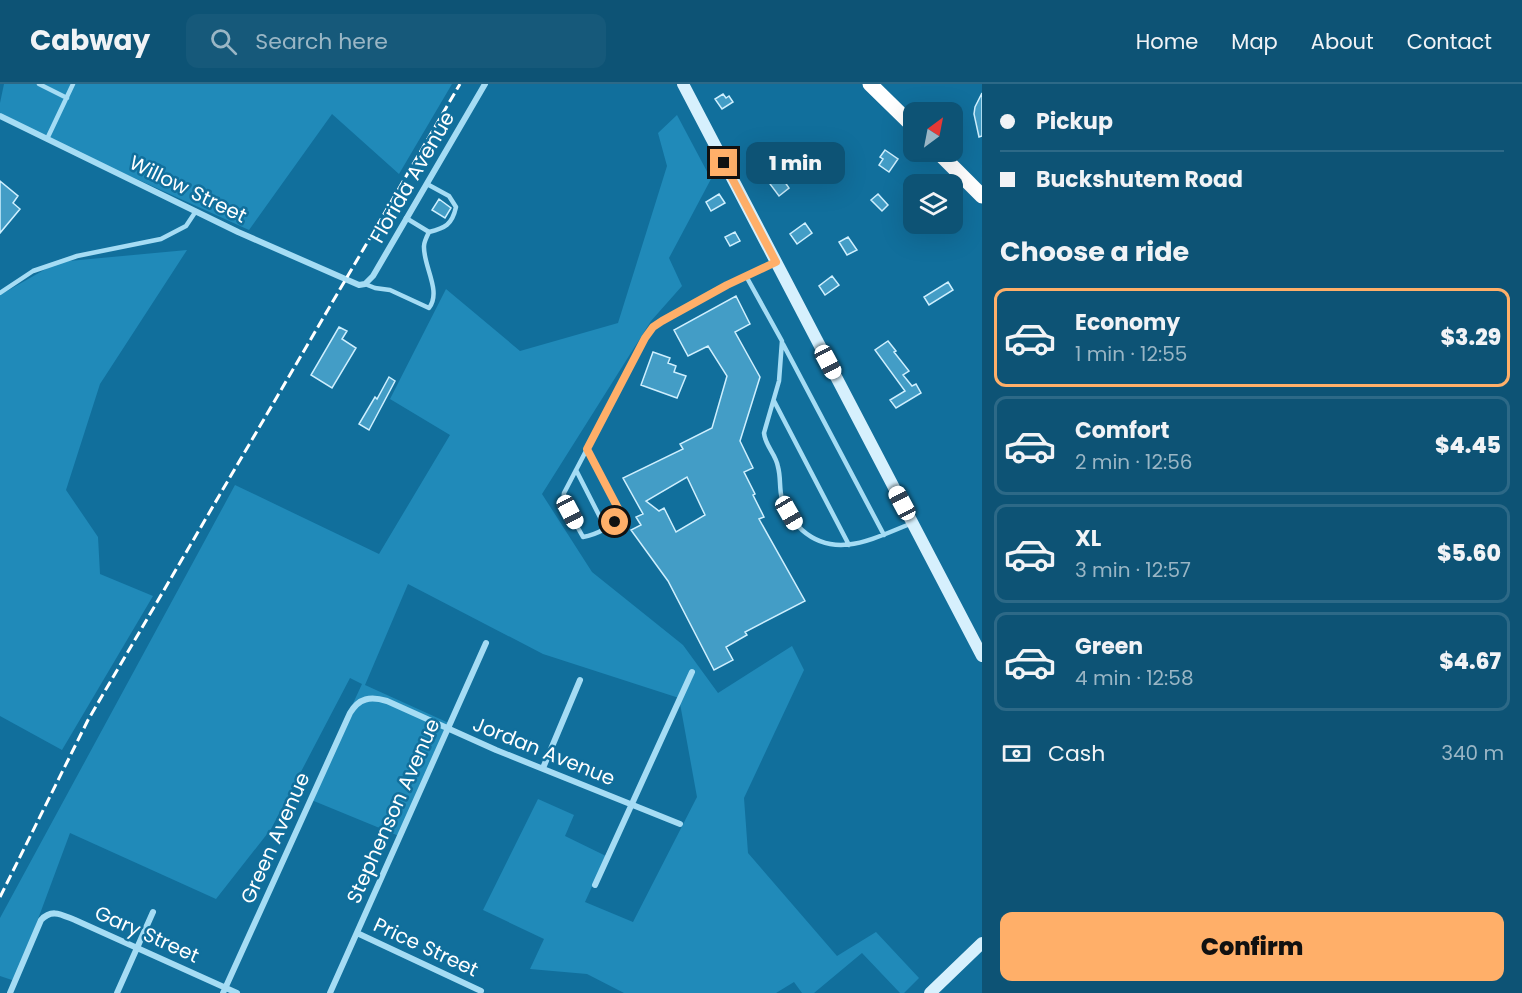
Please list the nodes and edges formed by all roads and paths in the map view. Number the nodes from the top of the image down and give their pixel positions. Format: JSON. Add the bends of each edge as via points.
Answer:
{"nodes":[{"id":1,"x":39,"y":84,"type":"edge"},
{"id":2,"x":73,"y":84,"type":"edge"},
{"id":3,"x":485,"y":84,"type":"edge"},
{"id":4,"x":683,"y":84,"type":"edge"},
{"id":5,"x":875,"y":86,"type":"edge"},
{"id":6,"x":67,"y":98,"type":"junction"},
{"id":7,"x":903,"y":115,"type":"edge"},
{"id":8,"x":0,"y":116,"type":"edge"},
{"id":9,"x":47,"y":139,"type":"junction"},
{"id":10,"x":948,"y":162,"type":"edge"},
{"id":11,"x":427,"y":184,"type":"junction"},
{"id":12,"x":982,"y":196,"type":"edge"},
{"id":13,"x":196,"y":211,"type":"junction"},
{"id":14,"x":406,"y":218,"type":"junction"},
{"id":15,"x":429,"y":232,"type":"junction"},
{"id":16,"x":776,"y":262,"type":"junction"},
{"id":17,"x":746,"y":276,"type":"junction"},
{"id":18,"x":365,"y":284,"type":"junction"},
{"id":19,"x":0,"y":292,"type":"edge"},
{"id":20,"x":782,"y":341,"type":"junction"},
{"id":21,"x":774,"y":401,"type":"junction"},
{"id":22,"x":587,"y":449,"type":"junction"},
{"id":23,"x":576,"y":470,"type":"junction"},
{"id":24,"x":912,"y":523,"type":"junction"},
{"id":25,"x":605,"y":527,"type":"junction"},
{"id":26,"x":884,"y":535,"type":"junction"},
{"id":27,"x":849,"y":545,"type":"junction"},
{"id":28,"x":486,"y":643,"type":"dead end"},
{"id":29,"x":982,"y":656,"type":"edge"},
{"id":30,"x":693,"y":672,"type":"dead end"},
{"id":31,"x":580,"y":680,"type":"dead end"},
{"id":32,"x":362,"y":700,"type":"joint"},
{"id":33,"x":448,"y":729,"type":"junction"},
{"id":34,"x":543,"y":768,"type":"junction"},
{"id":35,"x":631,"y":804,"type":"junction"},
{"id":36,"x":680,"y":824,"type":"dead end"},
{"id":37,"x":595,"y":885,"type":"dead end"},
{"id":38,"x":153,"y":912,"type":"dead end"},
{"id":39,"x":357,"y":933,"type":"junction"},
{"id":40,"x":982,"y":943,"type":"edge"},
{"id":41,"x":137,"y":948,"type":"junction"},
{"id":42,"x":224,"y":990,"type":"edge"},
{"id":43,"x":482,"y":991,"type":"dead end"},
{"id":44,"x":10,"y":993,"type":"edge"},
{"id":45,"x":117,"y":993,"type":"edge"},
{"id":46,"x":237,"y":993,"type":"edge"},
{"id":47,"x":330,"y":993,"type":"edge"},
{"id":48,"x":930,"y":993,"type":"edge"}],
"edges":[{"from":1,"to":6,"type":"lane"},
{"from":2,"to":6,"type":"lane"},
{"from":3,"to":11,"type":"street","name":"Florida Avenue"},
{"from":4,"to":16,"type":"main road"},
{"from":5,"to":7,"type":"highway"},
{"from":6,"to":9,"type":"lane"},
{"from":8,"to":9,"type":"street","name":"Willow Street"},
{"from":9,"to":13,"type":"street","name":"Willow Street"},
{"from":10,"to":12,"type":"highway"},
{"from":11,"to":14,"type":"street","name":"Florida Avenue"},
{"from":11,"to":15,"type":"lane","via":[[449,196],[456,207],[454,217],[443,228]]},
{"from":13,"to":18,"type":"street","name":"Willow Street","via":[[346,280]]},
{"from":13,"to":19,"type":"lane","via":[[186,226],[161,239],[66,260],[33,271]]},
{"from":14,"to":15,"type":"lane"},
{"from":14,"to":18,"type":"street","name":"Florida Avenue"},
{"from":15,"to":18,"type":"lane","via":[[424,245],[434,294],[429,308],[390,290]]},
{"from":16,"to":17,"type":"lane"},
{"from":16,"to":24,"type":"main road"},
{"from":17,"to":20,"type":"lane"},
{"from":17,"to":22,"type":"lane","via":[[653,327]]},
{"from":20,"to":21,"type":"lane"},
{"from":20,"to":26,"type":"lane"},
{"from":21,"to":27,"type":"lane"},
{"from":21,"to":27,"type":"lane","via":[[764,433],[778,466],[782,501],[795,524],[813,540],[834,546]]},
{"from":22,"to":23,"type":"lane"},
{"from":22,"to":25,"type":"lane","via":[[621,514]]},
{"from":23,"to":25,"type":"lane"},
{"from":23,"to":25,"type":"lane","via":[[563,501],[582,537]]},
{"from":24,"to":26,"type":"lane"},
{"from":24,"to":29,"type":"main road"},
{"from":26,"to":27,"type":"lane"},
{"from":28,"to":33,"type":"street","name":"Stephenson Avenue"},
{"from":30,"to":35,"type":"street"},
{"from":31,"to":34,"type":"street"},
{"from":32,"to":33,"type":"street","name":"Jordan Avenue","via":[[387,701]]},
{"from":32,"to":42,"type":"street","name":"Green Avenue","via":[[350,713]]},
{"from":33,"to":34,"type":"street","name":"Jordan Avenue"},
{"from":33,"to":39,"type":"street","name":"Stephenson Avenue"},
{"from":34,"to":35,"type":"street","name":"Jordan Avenue"},
{"from":35,"to":36,"type":"street","name":"Jordan Avenue"},
{"from":35,"to":37,"type":"street"},
{"from":38,"to":41,"type":"street"},
{"from":39,"to":43,"type":"street","name":"Price Street"},
{"from":39,"to":47,"type":"street","name":"Stephenson Avenue"},
{"from":40,"to":48,"type":"main road"},
{"from":41,"to":42,"type":"street","name":"Gary Street"},
{"from":41,"to":44,"type":"street","name":"Gary Street","via":[[50,912],[43,917]]},
{"from":41,"to":45,"type":"street"},
{"from":42,"to":46,"type":"street","name":"Gary Street"}]}
